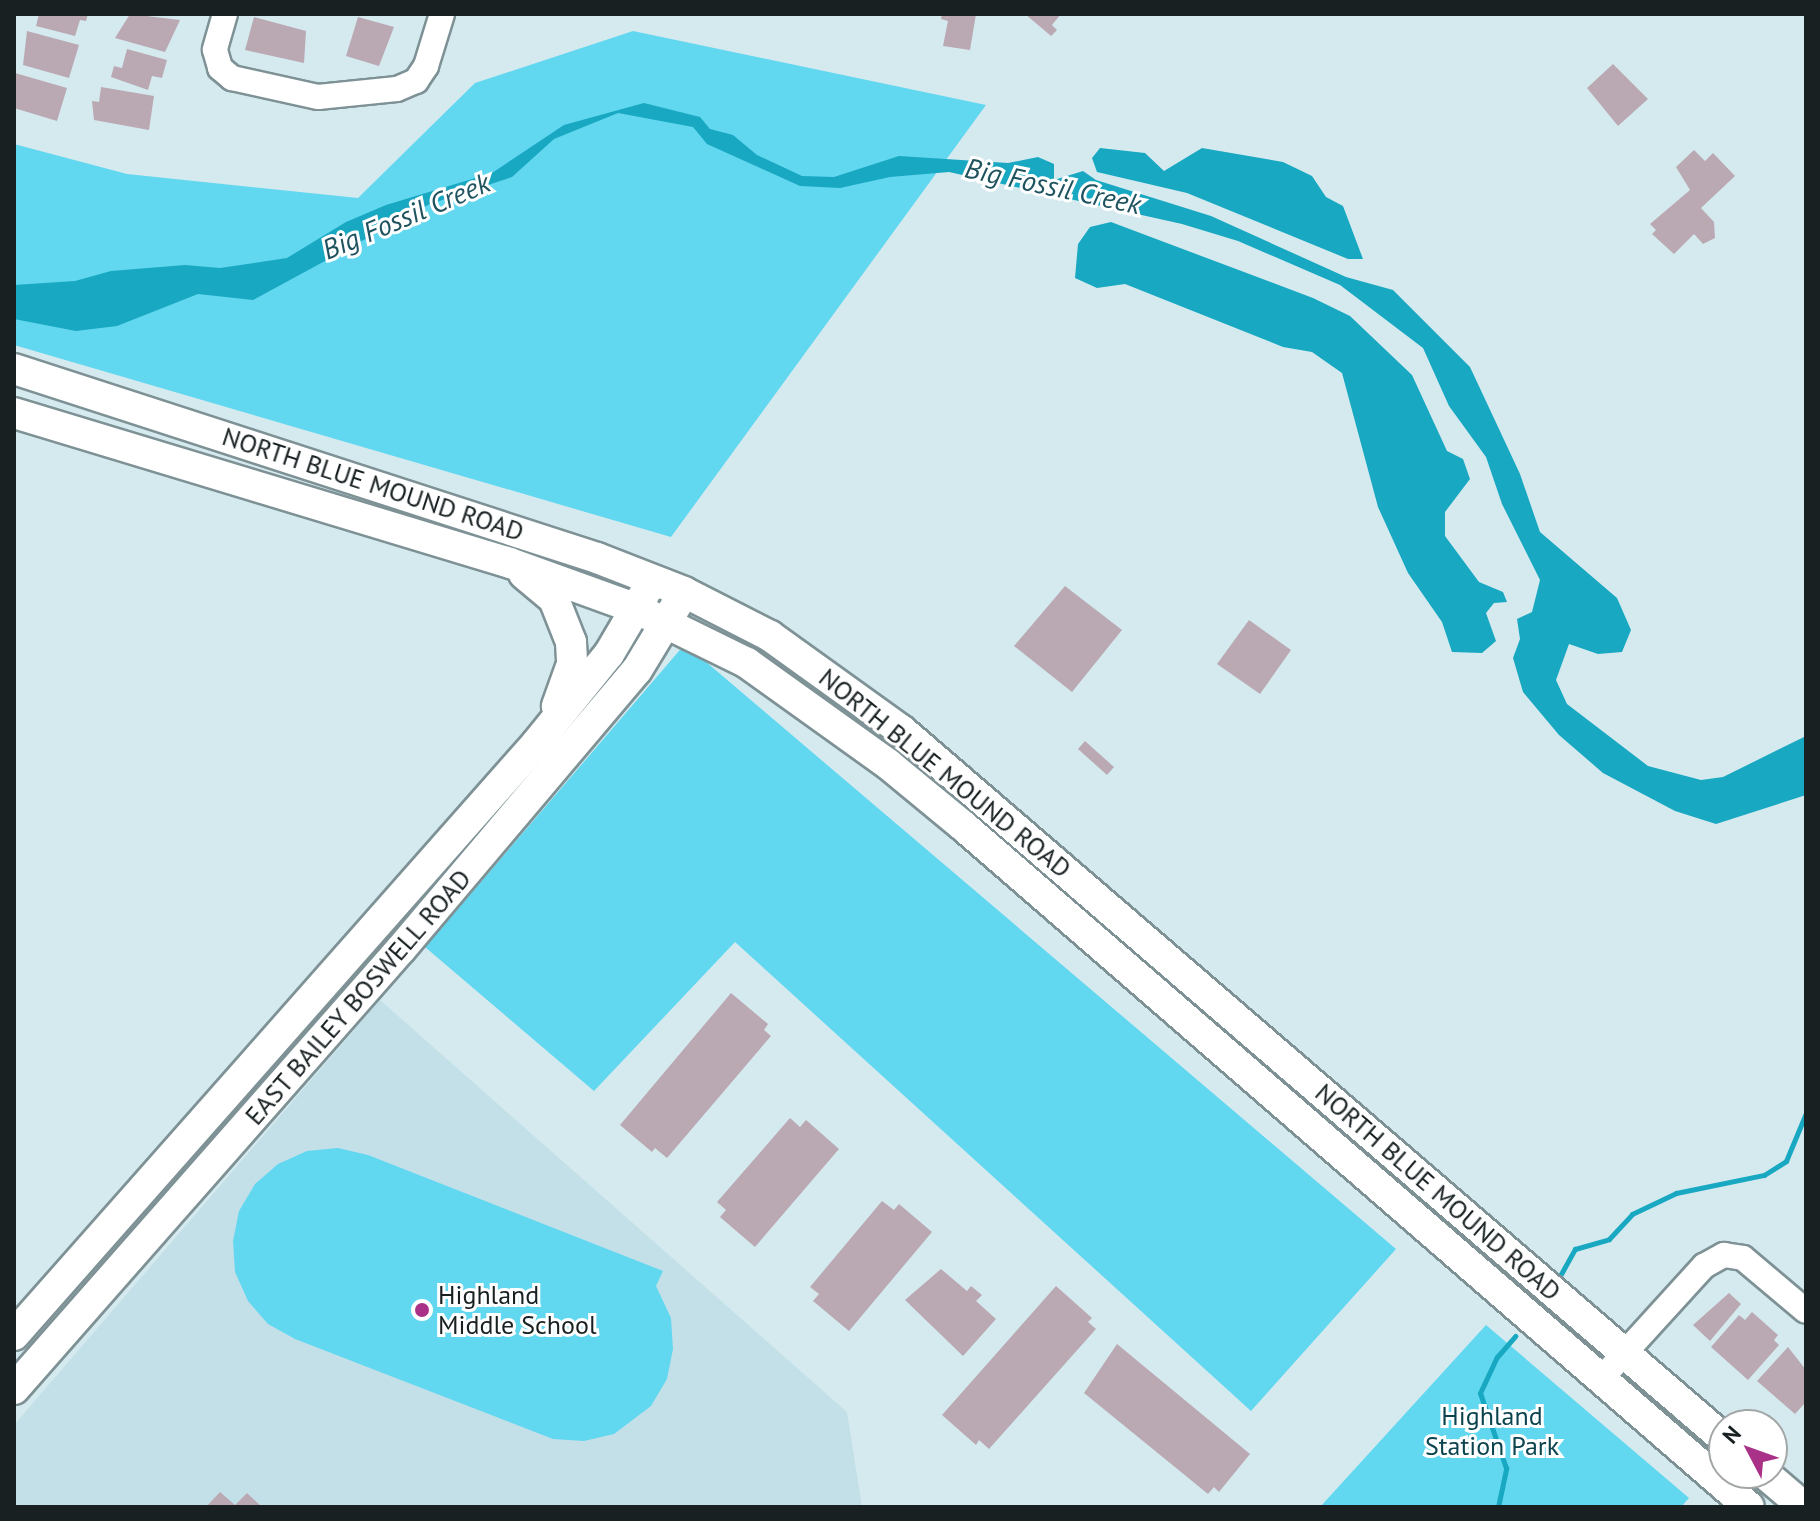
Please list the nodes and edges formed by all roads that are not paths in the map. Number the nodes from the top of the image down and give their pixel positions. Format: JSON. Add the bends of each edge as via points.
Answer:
{"nodes":[{"id":1,"x":225,"y":14,"type":"edge"},
{"id":2,"x":442,"y":14,"type":"edge"},
{"id":3,"x":14,"y":369,"type":"edge"},
{"id":4,"x":14,"y":413,"type":"edge"},
{"id":5,"x":510,"y":563,"type":"junction"},
{"id":6,"x":651,"y":580,"type":"junction"},
{"id":7,"x":684,"y":592,"type":"junction"},
{"id":8,"x":637,"y":609,"type":"junction"},
{"id":9,"x":667,"y":622,"type":"junction"},
{"id":10,"x":536,"y":744,"type":"junction"},
{"id":11,"x":1181,"y":1017,"type":"junction"},
{"id":12,"x":242,"y":1077,"type":"junction"},
{"id":13,"x":1351,"y":1118,"type":"junction"},
{"id":14,"x":150,"y":1182,"type":"junction"},
{"id":15,"x":180,"y":1201,"type":"junction"},
{"id":16,"x":99,"y":1292,"type":"junction"},
{"id":17,"x":1806,"y":1311,"type":"edge"},
{"id":18,"x":14,"y":1335,"type":"edge"},
{"id":19,"x":1624,"y":1353,"type":"junction"},
{"id":20,"x":19,"y":1374,"type":"edge"},
{"id":21,"x":1601,"y":1379,"type":"junction"},
{"id":22,"x":1708,"y":1425,"type":"edge"},
{"id":23,"x":1783,"y":1489,"type":"edge"},
{"id":24,"x":1749,"y":1507,"type":"edge"},
{"id":25,"x":1804,"y":1507,"type":"edge"}],
"edges":[{"from":1,"to":2,"type":"street","via":[[215,50],[220,68],[232,78],[318,97],[397,89],[416,81]]},
{"from":3,"to":6,"type":"main road","name":"NORTH BLUE MOUND ROAD","via":[[308,461]]},
{"from":4,"to":5,"type":"main road","name":"NORTH BLUE MOUND ROAD"},
{"from":5,"to":8,"type":"main road","name":"NORTH BLUE MOUND ROAD"},
{"from":5,"to":10,"type":"main road","name":"NORTH BLUE MOUND ROAD","via":[[554,599],[571,642],[567,687]]},
{"from":6,"to":7,"type":"main road","name":"NORTH BLUE MOUND ROAD"},
{"from":6,"to":8,"type":"main road","name":"EAST BAILEY BOSWELL ROAD"},
{"from":7,"to":9,"type":"main road","name":"EAST BAILEY BOSWELL ROAD"},
{"from":7,"to":13,"type":"main road","name":"NORTH BLUE MOUND ROAD","via":[[770,636],[901,730]]},
{"from":8,"to":9,"type":"main road","name":"NORTH BLUE MOUND ROAD"},
{"from":8,"to":10,"type":"main road","name":"EAST BAILEY BOSWELL ROAD","via":[[609,654]]},
{"from":9,"to":11,"type":"main road","name":"NORTH BLUE MOUND ROAD","via":[[747,663],[888,764]]},
{"from":9,"to":15,"type":"main road","name":"EAST BAILEY BOSWELL ROAD","via":[[637,670]]},
{"from":10,"to":12,"type":"main road","name":"EAST BAILEY BOSWELL ROAD"},
{"from":11,"to":13,"type":"main road","via":[[1190,1008],[1205,1013],[1311,1103]]},
{"from":11,"to":21,"type":"main road","name":"NORTH BLUE MOUND ROAD"},
{"from":12,"to":14,"type":"main road","name":"EAST BAILEY BOSWELL ROAD"},
{"from":12,"to":15,"type":"main road","via":[[252,1087],[251,1096],[200,1157]]},
{"from":13,"to":19,"type":"main road","name":"NORTH BLUE MOUND ROAD"},
{"from":14,"to":16,"type":"main road","via":[[143,1207],[94,1266],[91,1278]]},
{"from":14,"to":18,"type":"main road","name":"EAST BAILEY BOSWELL ROAD"},
{"from":15,"to":16,"type":"main road","name":"EAST BAILEY BOSWELL ROAD"},
{"from":16,"to":20,"type":"main road","name":"EAST BAILEY BOSWELL ROAD"},
{"from":17,"to":19,"type":"street","via":[[1743,1258],[1724,1255],[1704,1266]]},
{"from":19,"to":21,"type":"street"},
{"from":19,"to":22,"type":"main road","name":"NORTH BLUE MOUND ROAD"},
{"from":21,"to":24,"type":"main road","name":"NORTH BLUE MOUND ROAD"},
{"from":23,"to":25,"type":"main road"}]}
